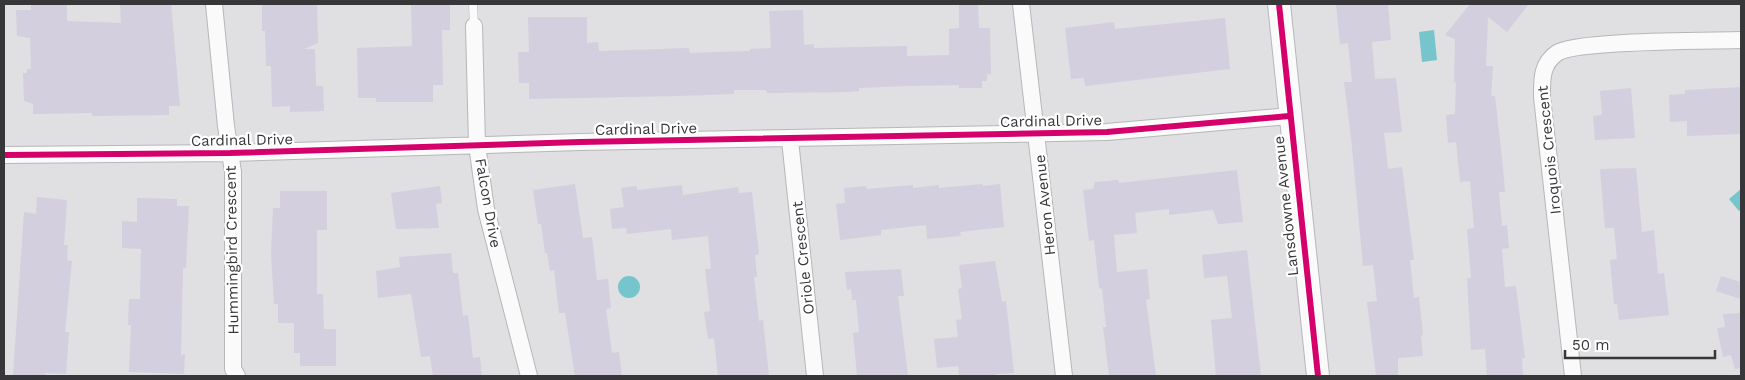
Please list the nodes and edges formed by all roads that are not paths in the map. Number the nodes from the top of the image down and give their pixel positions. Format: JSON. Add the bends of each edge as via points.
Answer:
{"nodes":[{"id":1,"x":214,"y":4,"type":"edge"},
{"id":2,"x":473,"y":4,"type":"edge"},
{"id":3,"x":1022,"y":4,"type":"edge"},
{"id":4,"x":1279,"y":4,"type":"edge"},
{"id":5,"x":474,"y":26,"type":"joint"},
{"id":6,"x":1741,"y":40,"type":"edge"},
{"id":7,"x":1289,"y":116,"type":"junction"},
{"id":8,"x":1037,"y":133,"type":"junction"},
{"id":9,"x":790,"y":140,"type":"junction"},
{"id":10,"x":477,"y":145,"type":"junction"},
{"id":11,"x":230,"y":153,"type":"junction"},
{"id":12,"x":4,"y":155,"type":"edge"},
{"id":13,"x":237,"y":376,"type":"edge"},
{"id":14,"x":529,"y":376,"type":"edge"},
{"id":15,"x":815,"y":376,"type":"edge"},
{"id":16,"x":1064,"y":376,"type":"edge"},
{"id":17,"x":1318,"y":376,"type":"edge"},
{"id":18,"x":1573,"y":376,"type":"edge"}],
"edges":[{"from":1,"to":11,"type":"street","name":"Hummingbird Crescent"},
{"from":2,"to":5,"type":"lane"},
{"from":3,"to":8,"type":"street","name":"Heron Avenue"},
{"from":4,"to":7,"type":"main road","name":"Lansdowne Avenue"},
{"from":5,"to":10,"type":"street","name":"Falcon Drive"},
{"from":6,"to":18,"type":"street","name":"Iroquois Crescent","via":[[1584,46],[1559,51],[1545,66],[1542,97]]},
{"from":7,"to":8,"type":"street","name":"Cardinal Drive","via":[[1136,131]]},
{"from":7,"to":17,"type":"main road","name":"Lansdowne Avenue"},
{"from":8,"to":9,"type":"street","name":"Cardinal Drive"},
{"from":8,"to":16,"type":"street","name":"Heron Avenue"},
{"from":9,"to":10,"type":"street","name":"Cardinal Drive"},
{"from":9,"to":15,"type":"street","name":"Oriole Crescent"},
{"from":10,"to":11,"type":"street","name":"Cardinal Drive"},
{"from":10,"to":14,"type":"street","name":"Falcon Drive","via":[[489,223]]},
{"from":11,"to":12,"type":"street","name":"Cardinal Drive"},
{"from":11,"to":13,"type":"street","name":"Hummingbird Crescent","via":[[233,172],[234,369]]}]}
